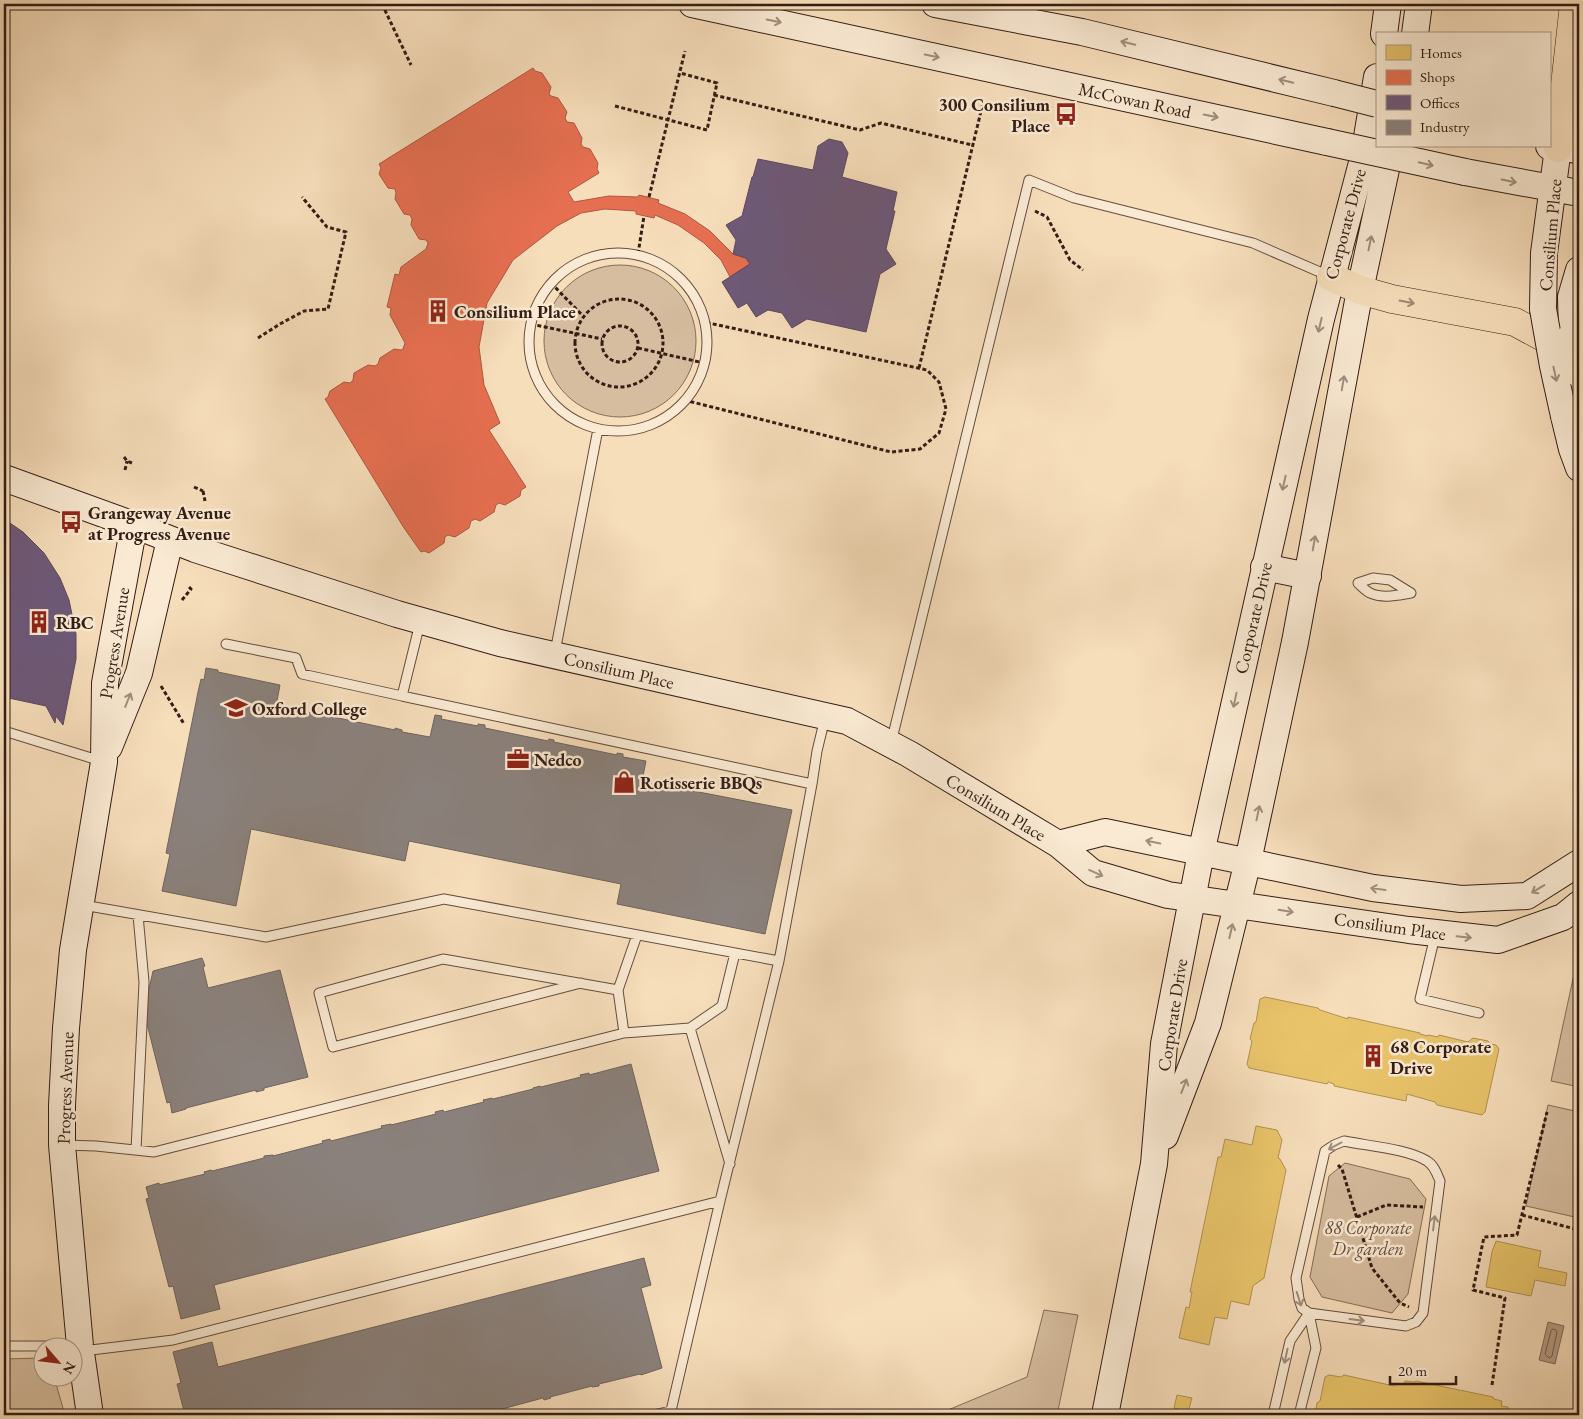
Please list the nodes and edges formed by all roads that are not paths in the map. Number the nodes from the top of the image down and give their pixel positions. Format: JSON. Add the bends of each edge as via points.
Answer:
{"nodes":[{"id":1,"x":692,"y":4,"type":"edge"},
{"id":2,"x":935,"y":4,"type":"edge"},
{"id":3,"x":1019,"y":4,"type":"edge"},
{"id":4,"x":1388,"y":4,"type":"edge"},
{"id":5,"x":1419,"y":4,"type":"edge"},
{"id":6,"x":1574,"y":4,"type":"edge"},
{"id":7,"x":1082,"y":32,"type":"junction"},
{"id":8,"x":1384,"y":32,"type":"edge"},
{"id":9,"x":1415,"y":32,"type":"edge"},
{"id":10,"x":1376,"y":83,"type":"edge"},
{"id":11,"x":1376,"y":104,"type":"edge"},
{"id":12,"x":1391,"y":148,"type":"edge"},
{"id":13,"x":1562,"y":148,"type":"edge"},
{"id":14,"x":1554,"y":190,"type":"junction"},
{"id":15,"x":1579,"y":193,"type":"edge"},
{"id":16,"x":1579,"y":270,"type":"edge"},
{"id":17,"x":1331,"y":277,"type":"junction"},
{"id":18,"x":1360,"y":290,"type":"junction"},
{"id":19,"x":1576,"y":345,"type":"edge"},
{"id":20,"x":1579,"y":374,"type":"edge"},
{"id":21,"x":598,"y":429,"type":"junction"},
{"id":22,"x":1579,"y":468,"type":"edge"},
{"id":23,"x":4,"y":478,"type":"edge"},
{"id":24,"x":134,"y":524,"type":"junction"},
{"id":25,"x":170,"y":540,"type":"junction"},
{"id":26,"x":1264,"y":566,"type":"junction"},
{"id":27,"x":1308,"y":576,"type":"junction"},
{"id":28,"x":1411,"y":593,"type":"joint"},
{"id":29,"x":420,"y":620,"type":"junction"},
{"id":30,"x":226,"y":644,"type":"dead end"},
{"id":31,"x":554,"y":655,"type":"junction"},
{"id":32,"x":402,"y":696,"type":"junction"},
{"id":33,"x":825,"y":717,"type":"junction"},
{"id":34,"x":4,"y":731,"type":"edge"},
{"id":35,"x":891,"y":744,"type":"junction"},
{"id":36,"x":104,"y":762,"type":"junction"},
{"id":37,"x":812,"y":784,"type":"junction"},
{"id":38,"x":1058,"y":844,"type":"junction"},
{"id":39,"x":1201,"y":853,"type":"junction"},
{"id":40,"x":1248,"y":861,"type":"junction"},
{"id":41,"x":1579,"y":863,"type":"edge"},
{"id":42,"x":1193,"y":900,"type":"junction"},
{"id":43,"x":80,"y":904,"type":"junction"},
{"id":44,"x":1238,"y":904,"type":"junction"},
{"id":45,"x":1579,"y":904,"type":"edge"},
{"id":46,"x":138,"y":915,"type":"junction"},
{"id":47,"x":1436,"y":934,"type":"junction"},
{"id":48,"x":637,"y":935,"type":"junction"},
{"id":49,"x":735,"y":953,"type":"junction"},
{"id":50,"x":779,"y":961,"type":"junction"},
{"id":51,"x":581,"y":983,"type":"junction"},
{"id":52,"x":618,"y":990,"type":"junction"},
{"id":53,"x":1479,"y":1013,"type":"dead end"},
{"id":54,"x":690,"y":1028,"type":"junction"},
{"id":55,"x":624,"y":1033,"type":"junction"},
{"id":56,"x":62,"y":1145,"type":"junction"},
{"id":57,"x":136,"y":1150,"type":"junction"},
{"id":58,"x":1154,"y":1164,"type":"junction"},
{"id":59,"x":730,"y":1165,"type":"junction"},
{"id":60,"x":720,"y":1201,"type":"junction"},
{"id":61,"x":1309,"y":1314,"type":"junction"},
{"id":62,"x":79,"y":1336,"type":"edge"},
{"id":63,"x":4,"y":1346,"type":"edge"},
{"id":64,"x":32,"y":1347,"type":"edge"},
{"id":65,"x":82,"y":1349,"type":"edge"},
{"id":66,"x":82,"y":1362,"type":"edge"},
{"id":67,"x":671,"y":1413,"type":"edge"},
{"id":68,"x":90,"y":1415,"type":"edge"},
{"id":69,"x":653,"y":1415,"type":"edge"},
{"id":70,"x":1105,"y":1415,"type":"edge"},
{"id":71,"x":1273,"y":1415,"type":"edge"},
{"id":72,"x":1299,"y":1415,"type":"edge"}],
"edges":[{"from":1,"to":14,"type":"street","name":"McCowan Road","one_way":true,"bridge":true},
{"from":2,"to":7,"type":"street"},
{"from":3,"to":7,"type":"street"},
{"from":4,"to":8,"type":"street"},
{"from":5,"to":9,"type":"street"},
{"from":6,"to":13,"type":"highway"},
{"from":11,"to":7,"type":"street","one_way":true,"bridge":true},
{"from":10,"to":17,"type":"street","name":"Corporate Drive","via":[[1364,155]]},
{"from":18,"to":12,"type":"street","name":"Corporate Drive","one_way":true},
{"from":13,"to":14,"type":"street","name":"Consilium Place"},
{"from":14,"to":15,"type":"street","name":"McCowan Road"},
{"from":14,"to":22,"type":"street","name":"Consilium Place","one_way":true,"bridge":true,"via":[[1544,253],[1543,309],[1564,416]]},
{"from":16,"to":19,"type":"street","name":"Consilium Place","via":[[1571,297]]},
{"from":17,"to":18,"type":"highway"},
{"from":17,"to":26,"type":"street","name":"Corporate Drive","one_way":true},
{"from":17,"to":35,"type":"lane","via":[[1253,242],[1074,198],[1029,180]]},
{"from":18,"to":19,"type":"highway","one_way":true,"via":[[1515,322]]},
{"from":27,"to":18,"type":"street","name":"Corporate Drive","one_way":true},
{"from":19,"to":20,"type":"street","name":"Consilium Place","bridge":true},
{"from":21,"to":21,"type":"lane","via":[[580,424],[555,406],[532,368],[528,337],[532,316],[546,288],[570,266],[599,254],[638,254],[675,272],[700,305],[708,347],[700,380],[676,411],[636,430]]},
{"from":21,"to":31,"type":"lane"},
{"from":23,"to":24,"type":"street","name":"Consilium Place"},
{"from":24,"to":25,"type":"street","name":"Consilium Place"},
{"from":24,"to":36,"type":"street","name":"Progress Avenue","via":[[105,683]]},
{"from":25,"to":29,"type":"street","name":"Consilium Place"},
{"from":36,"to":25,"type":"street","name":"Progress Avenue","one_way":true,"via":[[139,674]]},
{"from":26,"to":27,"type":"street"},
{"from":26,"to":39,"type":"street","name":"Corporate Drive","one_way":true},
{"from":40,"to":27,"type":"street","name":"Corporate Drive","one_way":true},
{"from":28,"to":28,"type":"lane","via":[[1390,580],[1373,578],[1358,583],[1370,594],[1388,597]]},
{"from":29,"to":31,"type":"street","name":"Consilium Place"},
{"from":29,"to":32,"type":"lane"},
{"from":30,"to":32,"type":"lane","via":[[296,658],[302,674]]},
{"from":31,"to":33,"type":"street","name":"Consilium Place"},
{"from":32,"to":37,"type":"lane"},
{"from":33,"to":35,"type":"street","name":"Consilium Place","via":[[847,722]]},
{"from":33,"to":37,"type":"lane"},
{"from":34,"to":36,"type":"lane"},
{"from":35,"to":38,"type":"street","name":"Consilium Place"},
{"from":36,"to":43,"type":"street","name":"Progress Avenue"},
{"from":37,"to":50,"type":"lane"},
{"from":39,"to":38,"type":"street","name":"Consilium Place","one_way":true,"via":[[1105,832]]},
{"from":38,"to":42,"type":"street","name":"Consilium Place","one_way":true,"via":[[1093,873]]},
{"from":39,"to":40,"type":"street","name":"Consilium Place"},
{"from":39,"to":42,"type":"street","name":"Corporate Drive"},
{"from":41,"to":40,"type":"street","name":"Consilium Place","one_way":true,"via":[[1527,896],[1461,899],[1373,888]]},
{"from":40,"to":44,"type":"street","name":"Corporate Drive"},
{"from":42,"to":44,"type":"street","name":"Consilium Place"},
{"from":42,"to":58,"type":"street","name":"Corporate Drive","via":[[1164,1044]]},
{"from":43,"to":46,"type":"lane"},
{"from":43,"to":56,"type":"street","name":"Progress Avenue","via":[[66,1028]]},
{"from":44,"to":47,"type":"street","name":"Consilium Place","one_way":true},
{"from":58,"to":44,"type":"street","name":"Corporate Drive","one_way":true,"via":[[1208,1023]]},
{"from":47,"to":45,"type":"street","name":"Consilium Place","one_way":true,"via":[[1498,940],[1563,916]]},
{"from":46,"to":48,"type":"lane","via":[[266,938],[444,899]]},
{"from":46,"to":57,"type":"lane","via":[[144,982]]},
{"from":47,"to":53,"type":"lane","via":[[1420,999]]},
{"from":48,"to":49,"type":"lane"},
{"from":48,"to":52,"type":"lane"},
{"from":49,"to":50,"type":"lane"},
{"from":49,"to":54,"type":"lane","via":[[722,1006]]},
{"from":50,"to":59,"type":"lane"},
{"from":51,"to":51,"type":"lane","via":[[443,959],[319,993],[333,1046]]},
{"from":51,"to":52,"type":"lane"},
{"from":52,"to":55,"type":"lane"},
{"from":54,"to":55,"type":"lane"},
{"from":54,"to":59,"type":"lane"},
{"from":55,"to":57,"type":"lane","via":[[154,1152]]},
{"from":56,"to":57,"type":"lane"},
{"from":56,"to":62,"type":"street","name":"Progress Avenue"},
{"from":58,"to":70,"type":"street","name":"Corporate Drive"},
{"from":59,"to":60,"type":"lane"},
{"from":60,"to":65,"type":"lane","via":[[172,1340]]},
{"from":60,"to":67,"type":"lane"},
{"from":61,"to":61,"type":"lane","one_way":true,"via":[[1406,1326],[1416,1322],[1424,1313],[1440,1181],[1429,1162],[1411,1154],[1344,1141],[1325,1151],[1296,1278],[1302,1308]]},
{"from":61,"to":71,"type":"lane","one_way":true,"via":[[1290,1341]]},
{"from":61,"to":72,"type":"lane","via":[[1316,1348]]},
{"from":63,"to":64,"type":"lane"},
{"from":66,"to":68,"type":"street","name":"Progress Avenue"},
{"from":67,"to":69,"type":"lane"}]}
